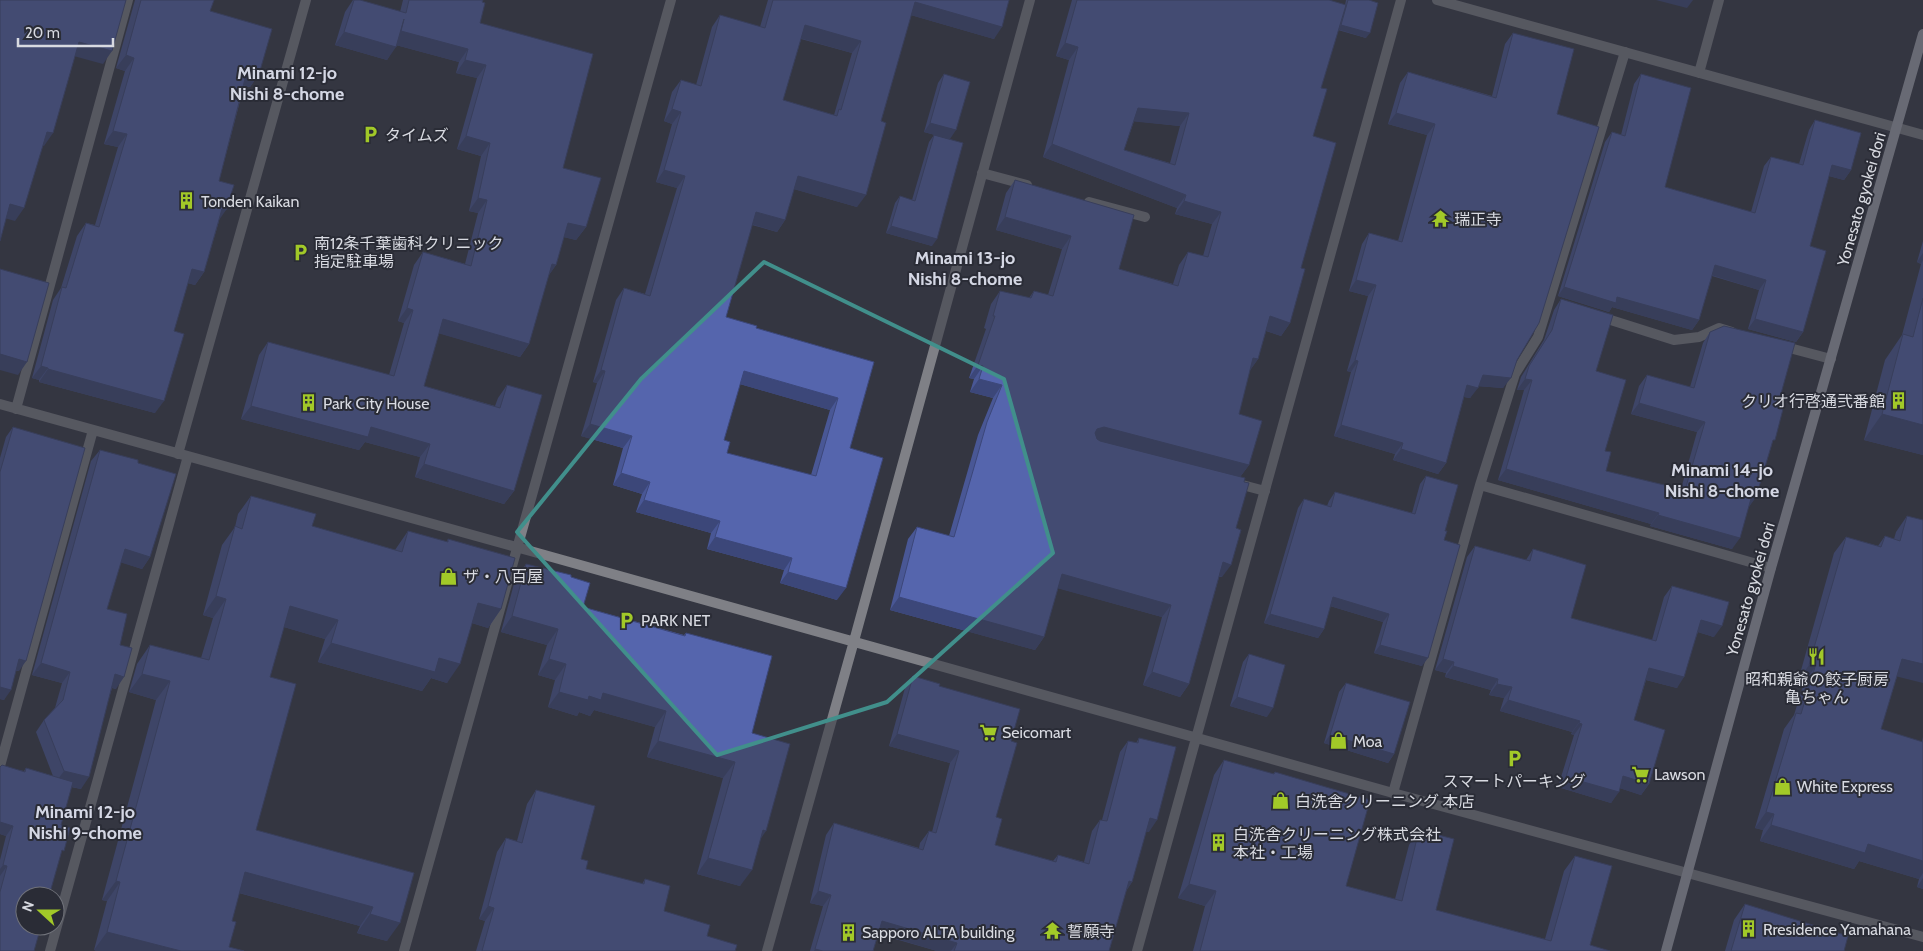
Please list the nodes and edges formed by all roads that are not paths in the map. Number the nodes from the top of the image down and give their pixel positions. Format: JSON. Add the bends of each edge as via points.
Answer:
{"nodes":[{"id":1,"x":128,"y":0,"type":"edge"},
{"id":2,"x":306,"y":0,"type":"edge"},
{"id":3,"x":671,"y":0,"type":"edge"},
{"id":4,"x":1030,"y":0,"type":"edge"},
{"id":5,"x":1401,"y":0,"type":"edge"},
{"id":6,"x":1436,"y":0,"type":"edge"},
{"id":7,"x":1719,"y":0,"type":"edge"},
{"id":8,"x":1923,"y":34,"type":"edge"},
{"id":9,"x":1625,"y":52,"type":"junction"},
{"id":10,"x":1699,"y":73,"type":"junction"},
{"id":11,"x":1897,"y":128,"type":"junction"},
{"id":12,"x":1923,"y":135,"type":"edge"},
{"id":13,"x":982,"y":173,"type":"junction"},
{"id":14,"x":1041,"y":189,"type":"edge"},
{"id":15,"x":1079,"y":199,"type":"edge"},
{"id":16,"x":1145,"y":218,"type":"dead end"},
{"id":17,"x":1585,"y":312,"type":"edge"},
{"id":18,"x":1738,"y":333,"type":"edge"},
{"id":19,"x":1776,"y":344,"type":"edge"},
{"id":20,"x":1831,"y":359,"type":"junction"},
{"id":21,"x":0,"y":404,"type":"edge"},
{"id":22,"x":16,"y":409,"type":"junction"},
{"id":23,"x":94,"y":430,"type":"junction"},
{"id":24,"x":183,"y":455,"type":"junction"},
{"id":25,"x":1221,"y":480,"type":"edge"},
{"id":26,"x":1480,"y":486,"type":"junction"},
{"id":27,"x":1266,"y":491,"type":"junction"},
{"id":28,"x":518,"y":548,"type":"junction"},
{"id":29,"x":1770,"y":568,"type":"junction"},
{"id":30,"x":854,"y":641,"type":"junction"},
{"id":31,"x":1197,"y":737,"type":"junction"},
{"id":32,"x":0,"y":766,"type":"edge"},
{"id":33,"x":1393,"y":793,"type":"junction"},
{"id":34,"x":1687,"y":872,"type":"junction"},
{"id":35,"x":1923,"y":937,"type":"edge"},
{"id":36,"x":50,"y":951,"type":"edge"},
{"id":37,"x":404,"y":951,"type":"edge"},
{"id":38,"x":767,"y":951,"type":"edge"},
{"id":39,"x":1137,"y":951,"type":"edge"},
{"id":40,"x":1666,"y":951,"type":"edge"}],
"edges":[{"from":1,"to":22,"type":"street"},
{"from":2,"to":24,"type":"street"},
{"from":3,"to":28,"type":"street"},
{"from":4,"to":13,"type":"street"},
{"from":5,"to":27,"type":"street"},
{"from":6,"to":9,"type":"street"},
{"from":7,"to":10,"type":"street"},
{"from":8,"to":11,"type":"street","name":"Yonesato gyokei dori"},
{"from":9,"to":10,"type":"street"},
{"from":9,"to":26,"type":"street","via":[[1554,303],[1515,374]]},
{"from":10,"to":11,"type":"street"},
{"from":11,"to":12,"type":"street"},
{"from":11,"to":20,"type":"street","name":"Yonesato gyokei dori"},
{"from":13,"to":14,"type":"street"},
{"from":13,"to":30,"type":"street"},
{"from":15,"to":16,"type":"street"},
{"from":17,"to":18,"type":"street","via":[[1674,340],[1699,337],[1719,328]]},
{"from":19,"to":20,"type":"street"},
{"from":20,"to":29,"type":"street","name":"Yonesato gyokei dori"},
{"from":21,"to":22,"type":"street"},
{"from":22,"to":23,"type":"street"},
{"from":23,"to":24,"type":"street"},
{"from":23,"to":32,"type":"street"},
{"from":24,"to":28,"type":"street"},
{"from":24,"to":36,"type":"street"},
{"from":25,"to":27,"type":"street"},
{"from":26,"to":29,"type":"street"},
{"from":26,"to":33,"type":"street"},
{"from":27,"to":31,"type":"street"},
{"from":28,"to":30,"type":"street"},
{"from":28,"to":37,"type":"street"},
{"from":29,"to":34,"type":"street","name":"Yonesato gyokei dori"},
{"from":30,"to":31,"type":"street"},
{"from":30,"to":38,"type":"street"},
{"from":31,"to":33,"type":"street"},
{"from":31,"to":39,"type":"street"},
{"from":33,"to":34,"type":"street"},
{"from":34,"to":35,"type":"street"},
{"from":34,"to":40,"type":"street","name":"Yonesato gyokei dori"}]}
